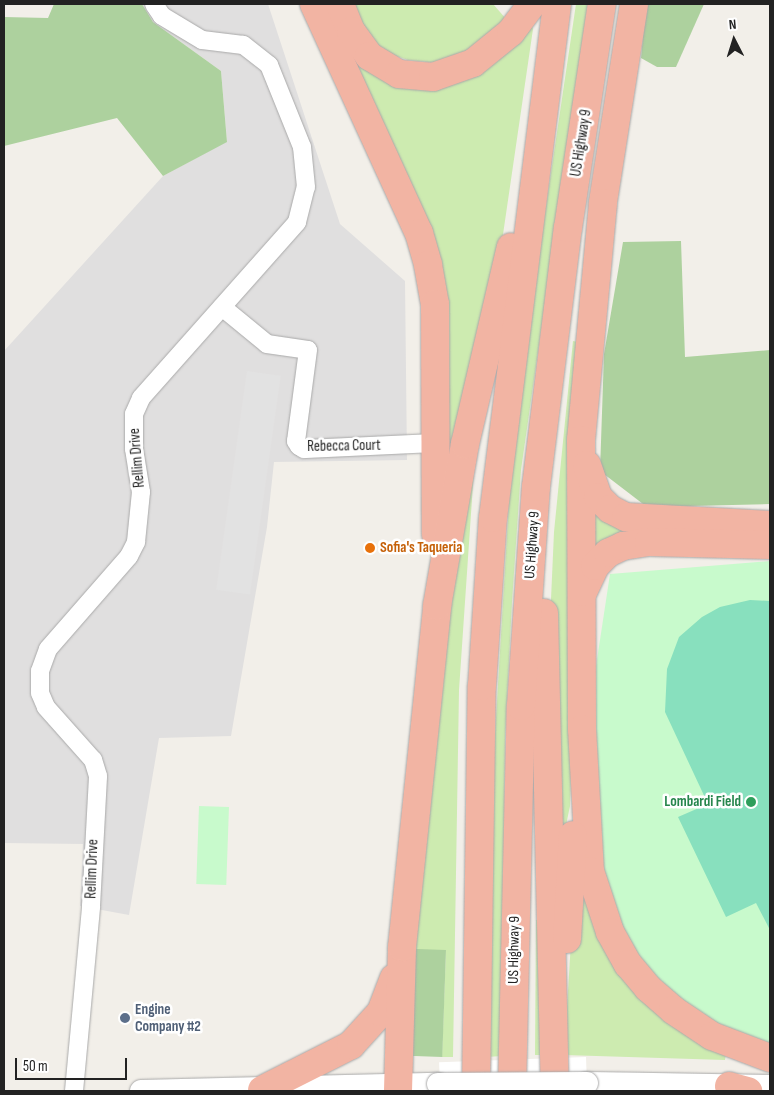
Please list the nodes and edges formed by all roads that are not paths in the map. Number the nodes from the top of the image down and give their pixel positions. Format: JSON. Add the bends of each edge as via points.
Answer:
{"nodes":[{"id":1,"x":154,"y":4,"type":"edge"},
{"id":2,"x":314,"y":4,"type":"edge"},
{"id":3,"x":340,"y":4,"type":"edge"},
{"id":4,"x":532,"y":4,"type":"edge"},
{"id":5,"x":557,"y":4,"type":"edge"},
{"id":6,"x":602,"y":4,"type":"edge"},
{"id":7,"x":634,"y":4,"type":"edge"},
{"id":8,"x":544,"y":102,"type":"junction"},
{"id":9,"x":222,"y":307,"type":"junction"},
{"id":10,"x":581,"y":440,"type":"junction"},
{"id":11,"x":436,"y":443,"type":"junction"},
{"id":12,"x":536,"y":487,"type":"junction"},
{"id":13,"x":770,"y":525,"type":"edge"},
{"id":14,"x":770,"y":546,"type":"edge"},
{"id":15,"x":581,"y":598,"type":"junction"},
{"id":16,"x":437,"y":606,"type":"junction"},
{"id":17,"x":582,"y":729,"type":"junction"},
{"id":18,"x":402,"y":947,"type":"junction"},
{"id":19,"x":770,"y":1058,"type":"edge"},
{"id":20,"x":555,"y":1082,"type":"edge"},
{"id":21,"x":770,"y":1086,"type":"edge"},
{"id":22,"x":739,"y":1088,"type":"edge"},
{"id":23,"x":397,"y":1089,"type":"edge"},
{"id":24,"x":264,"y":1090,"type":"edge"},
{"id":25,"x":74,"y":1091,"type":"edge"},
{"id":26,"x":141,"y":1091,"type":"edge"},
{"id":27,"x":476,"y":1091,"type":"edge"},
{"id":28,"x":512,"y":1091,"type":"edge"}],
"edges":[{"from":1,"to":9,"type":"street","name":"Rellim Drive","via":[[162,16],[202,40],[243,45],[269,65],[302,146],[306,187],[297,222]]},
{"from":2,"to":11,"type":"highway","via":[[419,233],[435,304]]},
{"from":3,"to":4,"type":"highway","via":[[351,31],[369,56],[399,74],[433,77],[473,63],[511,32]]},
{"from":5,"to":8,"type":"highway"},
{"from":6,"to":12,"type":"highway","name":"US Highway 9","via":[[568,228]]},
{"from":7,"to":10,"type":"highway","via":[[603,203]]},
{"from":8,"to":16,"type":"highway","via":[[465,444]]},
{"from":8,"to":27,"type":"highway","via":[[493,518],[482,686]]},
{"from":9,"to":11,"type":"street","name":"Rebecca Court","via":[[267,344],[308,350],[296,440],[299,446],[304,449]]},
{"from":9,"to":25,"type":"street","name":"Rellim Drive","via":[[141,398],[134,414],[134,449],[141,492],[136,542],[129,556],[48,649],[40,671],[40,693],[46,707],[93,760],[98,776],[91,906]]},
{"from":10,"to":13,"type":"highway","via":[[593,489],[604,504],[618,513],[652,520]]},
{"from":10,"to":15,"type":"highway"},
{"from":11,"to":16,"type":"highway"},
{"from":12,"to":20,"type":"highway","via":[[544,573]]},
{"from":12,"to":28,"type":"highway","name":"US Highway 9","via":[[521,706]]},
{"from":14,"to":15,"type":"highway","via":[[649,542],[623,546],[608,553],[595,566]]},
{"from":15,"to":17,"type":"highway"},
{"from":16,"to":18,"type":"highway"},
{"from":17,"to":19,"type":"highway","via":[[590,870],[599,904],[619,949],[648,988],[685,1019],[719,1039]]},
{"from":17,"to":20,"type":"highway"},
{"from":18,"to":23,"type":"highway"},
{"from":18,"to":24,"type":"highway","via":[[382,1012],[362,1035],[336,1055]]},
{"from":21,"to":22,"type":"street"},
{"from":22,"to":23,"type":"street","bridge":true,"via":[[587,1083],[438,1084]]},
{"from":23,"to":24,"type":"street"},
{"from":24,"to":26,"type":"street"}]}
